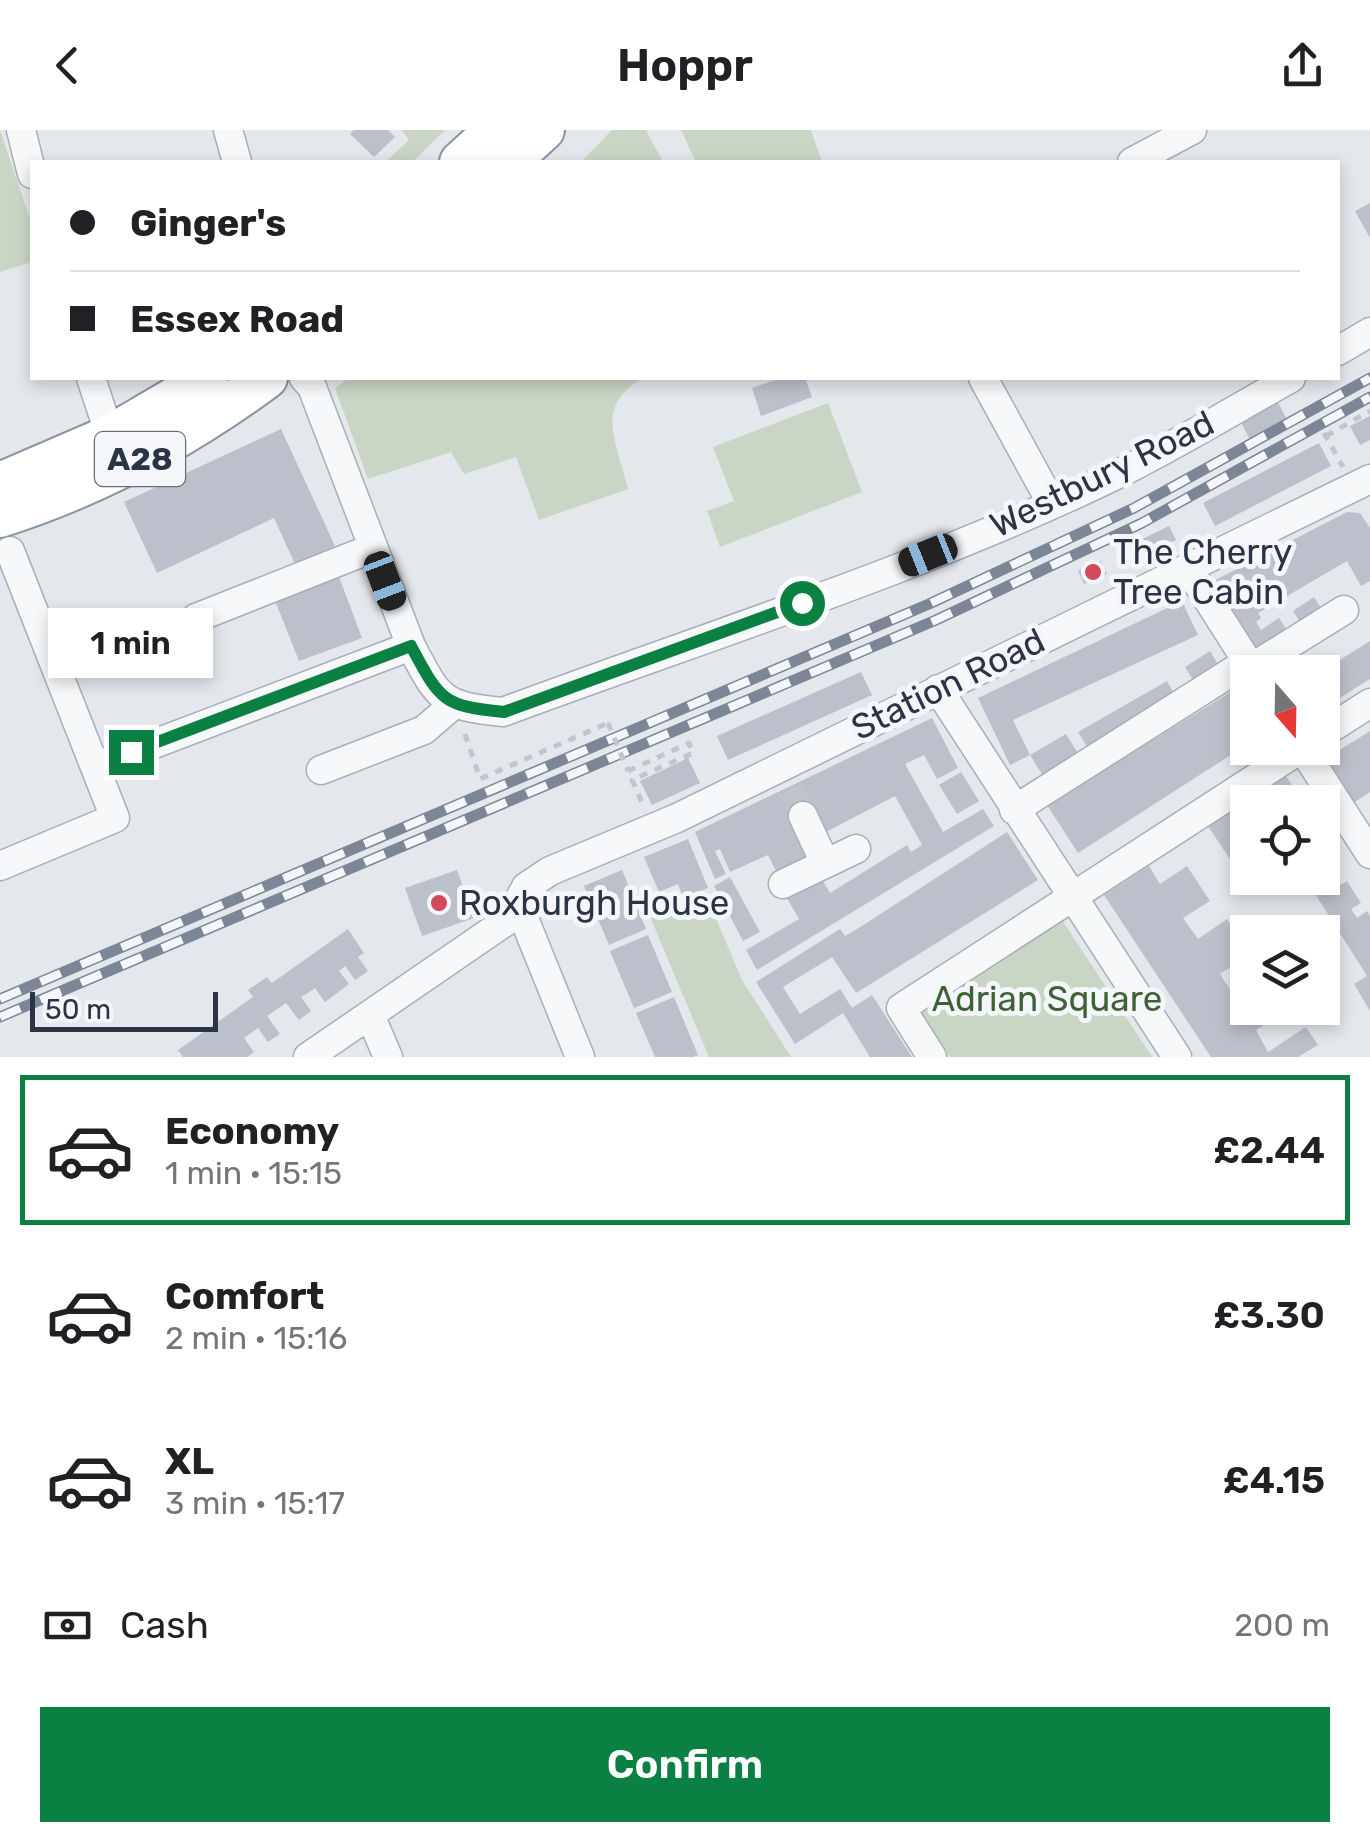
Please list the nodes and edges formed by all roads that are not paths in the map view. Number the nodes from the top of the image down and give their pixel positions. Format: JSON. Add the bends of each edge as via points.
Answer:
{"nodes":[{"id":1,"x":21,"y":130,"type":"edge"},
{"id":2,"x":228,"y":130,"type":"edge"},
{"id":3,"x":495,"y":130,"type":"edge"},
{"id":4,"x":544,"y":130,"type":"edge"},
{"id":5,"x":1192,"y":130,"type":"edge"},
{"id":6,"x":236,"y":160,"type":"edge"},
{"id":7,"x":462,"y":160,"type":"edge"},
{"id":8,"x":511,"y":160,"type":"edge"},
{"id":9,"x":1136,"y":160,"type":"edge"},
{"id":10,"x":30,"y":166,"type":"edge"},
{"id":11,"x":1370,"y":332,"type":"edge"},
{"id":12,"x":1340,"y":350,"type":"edge"},
{"id":13,"x":92,"y":380,"type":"edge"},
{"id":14,"x":206,"y":380,"type":"edge"},
{"id":15,"x":264,"y":380,"type":"edge"},
{"id":16,"x":306,"y":380,"type":"edge"},
{"id":17,"x":984,"y":380,"type":"edge"},
{"id":18,"x":1287,"y":380,"type":"edge"},
{"id":19,"x":116,"y":452,"type":"junction"},
{"id":20,"x":0,"y":483,"type":"edge"},
{"id":21,"x":1364,"y":487,"type":"edge"},
{"id":22,"x":1052,"y":504,"type":"junction"},
{"id":23,"x":5,"y":534,"type":"edge"},
{"id":24,"x":372,"y":548,"type":"junction"},
{"id":25,"x":1189,"y":570,"type":"junction"},
{"id":26,"x":1344,"y":610,"type":"dead end"},
{"id":27,"x":196,"y":618,"type":"dead end"},
{"id":28,"x":411,"y":646,"type":"junction"},
{"id":29,"x":1243,"y":655,"type":"edge"},
{"id":30,"x":1271,"y":655,"type":"edge"},
{"id":31,"x":1230,"y":680,"type":"edge"},
{"id":32,"x":938,"y":688,"type":"junction"},
{"id":33,"x":1370,"y":703,"type":"edge"},
{"id":34,"x":455,"y":706,"type":"junction"},
{"id":35,"x":1340,"y":722,"type":"edge"},
{"id":36,"x":1276,"y":765,"type":"edge"},
{"id":37,"x":1313,"y":765,"type":"edge"},
{"id":38,"x":96,"y":766,"type":"junction"},
{"id":39,"x":321,"y":770,"type":"dead end"},
{"id":40,"x":1014,"y":810,"type":"junction"},
{"id":41,"x":803,"y":816,"type":"tunnel mouth"},
{"id":42,"x":856,"y":849,"type":"dead end"},
{"id":43,"x":1370,"y":854,"type":"edge"},
{"id":44,"x":825,"y":863,"type":"junction"},
{"id":45,"x":0,"y":866,"type":"edge"},
{"id":46,"x":783,"y":884,"type":"dead end"},
{"id":47,"x":1073,"y":898,"type":"junction"},
{"id":48,"x":523,"y":899,"type":"junction"},
{"id":49,"x":370,"y":1015,"type":"junction"},
{"id":50,"x":308,"y":1057,"type":"edge"},
{"id":51,"x":388,"y":1057,"type":"edge"},
{"id":52,"x":580,"y":1057,"type":"edge"},
{"id":53,"x":932,"y":1057,"type":"edge"},
{"id":54,"x":1176,"y":1057,"type":"edge"}],
"edges":[{"from":1,"to":10,"type":"street"},
{"from":2,"to":6,"type":"street"},
{"from":3,"to":7,"type":"highway"},
{"from":4,"to":8,"type":"highway"},
{"from":5,"to":9,"type":"street"},
{"from":11,"to":12,"type":"street"},
{"from":13,"to":19,"type":"street"},
{"from":14,"to":19,"type":"highway","number":"A28"},
{"from":15,"to":19,"type":"highway","number":"A28","via":[[218,415]]},
{"from":16,"to":24,"type":"street"},
{"from":17,"to":22,"type":"street"},
{"from":18,"to":22,"type":"street","name":"Westbury Road"},
{"from":19,"to":20,"type":"highway","number":"A28"},
{"from":19,"to":23,"type":"highway","number":"A28"},
{"from":21,"to":25,"type":"street","name":"Station Road"},
{"from":22,"to":34,"type":"street","name":"Westbury Road","via":[[866,580],[504,712]]},
{"from":23,"to":38,"type":"street"},
{"from":24,"to":27,"type":"street"},
{"from":24,"to":28,"type":"street"},
{"from":25,"to":29,"type":"street"},
{"from":25,"to":32,"type":"street","name":"Station Road"},
{"from":26,"to":30,"type":"street"},
{"from":28,"to":34,"type":"street","via":[[432,686]]},
{"from":28,"to":38,"type":"street"},
{"from":31,"to":40,"type":"street"},
{"from":32,"to":40,"type":"street"},
{"from":32,"to":48,"type":"street","name":"Station Road","via":[[786,777],[550,870]]},
{"from":33,"to":35,"type":"street"},
{"from":34,"to":39,"type":"street","via":[[424,730]]},
{"from":36,"to":47,"type":"street"},
{"from":37,"to":43,"type":"street"},
{"from":38,"to":45,"type":"street","via":[[114,818]]},
{"from":40,"to":47,"type":"street"},
{"from":41,"to":44,"type":"street"},
{"from":42,"to":44,"type":"street"},
{"from":44,"to":46,"type":"street"},
{"from":47,"to":53,"type":"street","via":[[901,1008]]},
{"from":47,"to":54,"type":"street"},
{"from":48,"to":49,"type":"street","name":"Station Road"},
{"from":48,"to":52,"type":"street"},
{"from":49,"to":50,"type":"street","name":"Station Road"},
{"from":49,"to":51,"type":"street"}]}
